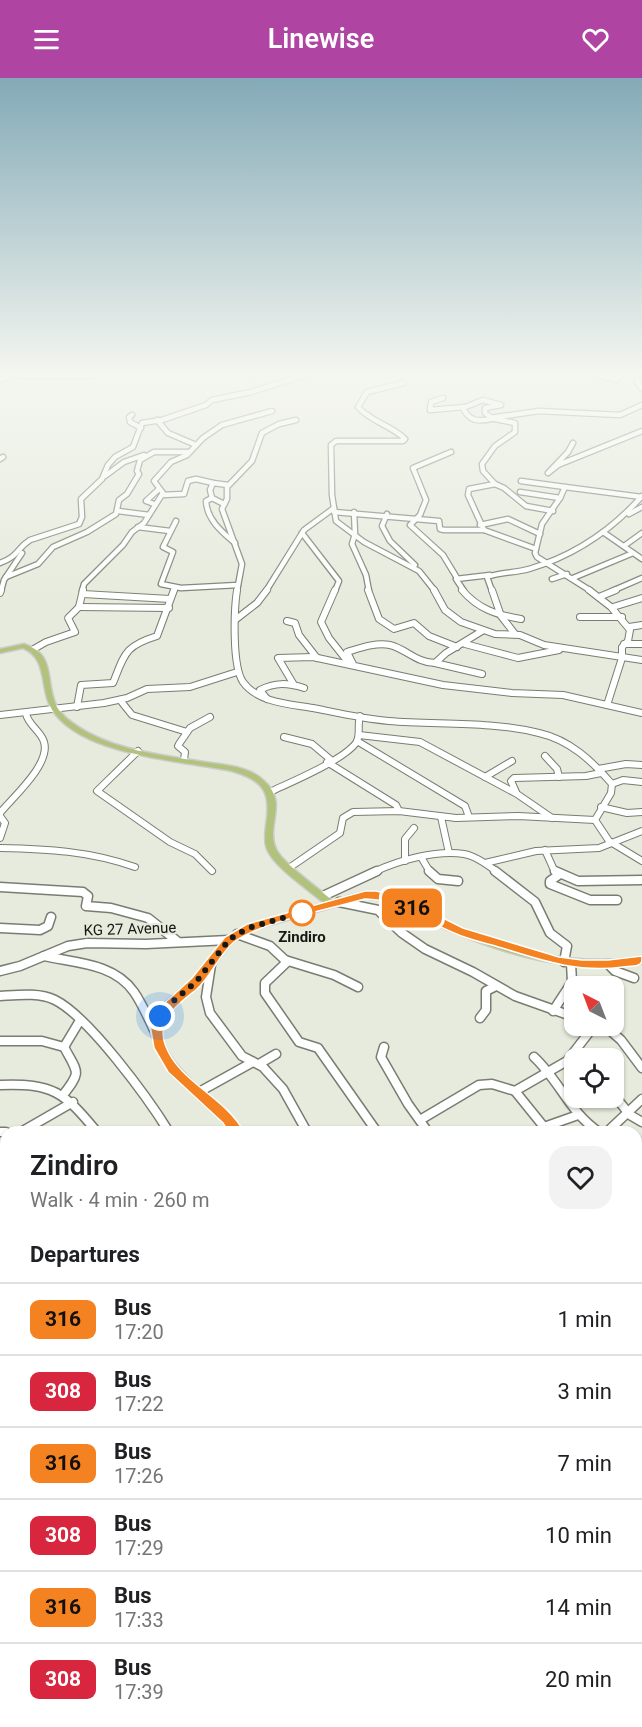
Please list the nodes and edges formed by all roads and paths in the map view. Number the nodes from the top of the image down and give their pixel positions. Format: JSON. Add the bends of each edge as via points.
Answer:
{"nodes":[{"id":1,"x":125,"y":453,"type":"edge"},
{"id":2,"x":151,"y":453,"type":"edge"},
{"id":3,"x":152,"y":453,"type":"edge"},
{"id":4,"x":188,"y":453,"type":"edge"},
{"id":5,"x":255,"y":453,"type":"edge"},
{"id":6,"x":332,"y":453,"type":"edge"},
{"id":7,"x":449,"y":453,"type":"edge"},
{"id":8,"x":490,"y":453,"type":"edge"},
{"id":9,"x":568,"y":453,"type":"edge"},
{"id":10,"x":588,"y":453,"type":"edge"},
{"id":11,"x":118,"y":456,"type":"junction"},
{"id":12,"x":123,"y":462,"type":"junction"},
{"id":13,"x":548,"y":473,"type":"junction"},
{"id":14,"x":104,"y":476,"type":"junction"},
{"id":15,"x":521,"y":481,"type":"dead end"},
{"id":16,"x":213,"y":483,"type":"junction"},
{"id":17,"x":540,"y":483,"type":"junction"},
{"id":18,"x":495,"y":484,"type":"junction"},
{"id":19,"x":228,"y":485,"type":"junction"},
{"id":20,"x":565,"y":487,"type":"junction"},
{"id":21,"x":160,"y":492,"type":"junction"},
{"id":22,"x":520,"y":492,"type":"dead end"},
{"id":23,"x":642,"y":497,"type":"edge"},
{"id":24,"x":212,"y":498,"type":"junction"},
{"id":25,"x":560,"y":498,"type":"junction"},
{"id":26,"x":224,"y":504,"type":"junction"},
{"id":27,"x":642,"y":507,"type":"edge"},
{"id":28,"x":334,"y":510,"type":"junction"},
{"id":29,"x":118,"y":511,"type":"junction"},
{"id":30,"x":553,"y":511,"type":"junction"},
{"id":31,"x":354,"y":512,"type":"junction"},
{"id":32,"x":387,"y":514,"type":"junction"},
{"id":33,"x":149,"y":515,"type":"junction"},
{"id":34,"x":418,"y":518,"type":"junction"},
{"id":35,"x":622,"y":518,"type":"junction"},
{"id":36,"x":176,"y":522,"type":"dead end"},
{"id":37,"x":138,"y":527,"type":"junction"},
{"id":38,"x":482,"y":528,"type":"junction"},
{"id":39,"x":170,"y":531,"type":"junction"},
{"id":40,"x":603,"y":532,"type":"junction"},
{"id":41,"x":302,"y":533,"type":"junction"},
{"id":42,"x":642,"y":533,"type":"edge"},
{"id":43,"x":540,"y":534,"type":"junction"},
{"id":44,"x":354,"y":536,"type":"junction"},
{"id":45,"x":236,"y":544,"type":"junction"},
{"id":46,"x":624,"y":546,"type":"junction"},
{"id":47,"x":536,"y":549,"type":"junction"},
{"id":48,"x":23,"y":551,"type":"junction"},
{"id":49,"x":633,"y":553,"type":"junction"},
{"id":50,"x":642,"y":559,"type":"edge"},
{"id":51,"x":547,"y":562,"type":"junction"},
{"id":52,"x":0,"y":563,"type":"edge"},
{"id":53,"x":418,"y":570,"type":"junction"},
{"id":54,"x":492,"y":575,"type":"junction"},
{"id":55,"x":570,"y":576,"type":"junction"},
{"id":56,"x":6,"y":577,"type":"junction"},
{"id":57,"x":457,"y":578,"type":"junction"},
{"id":58,"x":642,"y":578,"type":"edge"},
{"id":59,"x":552,"y":579,"type":"dead end"},
{"id":60,"x":238,"y":585,"type":"junction"},
{"id":61,"x":176,"y":588,"type":"junction"},
{"id":62,"x":0,"y":593,"type":"edge"},
{"id":63,"x":83,"y":594,"type":"junction"},
{"id":64,"x":599,"y":597,"type":"junction"},
{"id":65,"x":642,"y":598,"type":"edge"},
{"id":66,"x":170,"y":599,"type":"junction"},
{"id":67,"x":79,"y":607,"type":"junction"},
{"id":68,"x":613,"y":607,"type":"junction"},
{"id":69,"x":169,"y":608,"type":"junction"},
{"id":70,"x":501,"y":616,"type":"junction"},
{"id":71,"x":580,"y":616,"type":"dead end"},
{"id":72,"x":622,"y":617,"type":"junction"},
{"id":73,"x":521,"y":619,"type":"dead end"},
{"id":74,"x":235,"y":620,"type":"junction"},
{"id":75,"x":287,"y":621,"type":"dead end"},
{"id":76,"x":642,"y":625,"type":"edge"},
{"id":77,"x":629,"y":627,"type":"junction"},
{"id":78,"x":482,"y":631,"type":"junction"},
{"id":79,"x":516,"y":634,"type":"junction"},
{"id":80,"x":465,"y":644,"type":"junction"},
{"id":81,"x":624,"y":644,"type":"junction"},
{"id":82,"x":642,"y":644,"type":"edge"},
{"id":83,"x":457,"y":647,"type":"junction"},
{"id":84,"x":563,"y":649,"type":"junction"},
{"id":85,"x":32,"y":650,"type":"junction"},
{"id":86,"x":0,"y":651,"type":"edge"},
{"id":87,"x":317,"y":658,"type":"junction"},
{"id":88,"x":622,"y":658,"type":"junction"},
{"id":89,"x":642,"y":660,"type":"edge"},
{"id":90,"x":435,"y":663,"type":"junction"},
{"id":91,"x":351,"y":664,"type":"junction"},
{"id":92,"x":237,"y":672,"type":"junction"},
{"id":93,"x":482,"y":674,"type":"dead end"},
{"id":94,"x":294,"y":685,"type":"junction"},
{"id":95,"x":304,"y":688,"type":"dead end"},
{"id":96,"x":120,"y":700,"type":"junction"},
{"id":97,"x":268,"y":700,"type":"junction"},
{"id":98,"x":606,"y":705,"type":"junction"},
{"id":99,"x":76,"y":707,"type":"junction"},
{"id":100,"x":54,"y":708,"type":"junction"},
{"id":101,"x":642,"y":713,"type":"edge"},
{"id":102,"x":26,"y":714,"type":"junction"},
{"id":103,"x":0,"y":715,"type":"edge"},
{"id":104,"x":360,"y":716,"type":"junction"},
{"id":105,"x":210,"y":717,"type":"dead end"},
{"id":106,"x":187,"y":732,"type":"junction"},
{"id":107,"x":284,"y":737,"type":"dead end"},
{"id":108,"x":358,"y":738,"type":"junction"},
{"id":109,"x":138,"y":751,"type":"junction"},
{"id":110,"x":545,"y":756,"type":"dead end"},
{"id":111,"x":184,"y":760,"type":"junction"},
{"id":112,"x":329,"y":761,"type":"junction"},
{"id":113,"x":512,"y":761,"type":"dead end"},
{"id":114,"x":642,"y":765,"type":"edge"},
{"id":115,"x":600,"y":771,"type":"junction"},
{"id":116,"x":485,"y":777,"type":"junction"},
{"id":117,"x":559,"y":777,"type":"junction"},
{"id":118,"x":642,"y":782,"type":"edge"},
{"id":119,"x":612,"y":784,"type":"junction"},
{"id":120,"x":270,"y":792,"type":"junction"},
{"id":121,"x":517,"y":794,"type":"junction"},
{"id":122,"x":601,"y":807,"type":"junction"},
{"id":123,"x":399,"y":811,"type":"junction"},
{"id":124,"x":642,"y":812,"type":"edge"},
{"id":125,"x":0,"y":814,"type":"edge"},
{"id":126,"x":441,"y":817,"type":"junction"},
{"id":127,"x":469,"y":817,"type":"junction"},
{"id":128,"x":553,"y":819,"type":"junction"},
{"id":129,"x":595,"y":820,"type":"junction"},
{"id":130,"x":414,"y":828,"type":"dead end"},
{"id":131,"x":642,"y":831,"type":"edge"},
{"id":132,"x":0,"y":838,"type":"edge"},
{"id":133,"x":612,"y":844,"type":"junction"},
{"id":134,"x":0,"y":848,"type":"edge"},
{"id":135,"x":545,"y":850,"type":"junction"},
{"id":136,"x":449,"y":853,"type":"junction"},
{"id":137,"x":421,"y":857,"type":"junction"},
{"id":138,"x":640,"y":857,"type":"edge"},
{"id":139,"x":405,"y":861,"type":"junction"},
{"id":140,"x":485,"y":863,"type":"junction"},
{"id":141,"x":135,"y":867,"type":"dead end"},
{"id":142,"x":290,"y":868,"type":"junction"},
{"id":143,"x":212,"y":871,"type":"dead end"},
{"id":144,"x":560,"y":874,"type":"junction"},
{"id":145,"x":642,"y":880,"type":"edge"},
{"id":146,"x":458,"y":881,"type":"dead end"},
{"id":147,"x":0,"y":887,"type":"edge"},
{"id":148,"x":322,"y":896,"type":"junction"},
{"id":149,"x":617,"y":900,"type":"dead end"},
{"id":150,"x":335,"y":903,"type":"junction"},
{"id":151,"x":51,"y":917,"type":"dead end"},
{"id":152,"x":0,"y":928,"type":"edge"},
{"id":153,"x":233,"y":937,"type":"junction"},
{"id":154,"x":178,"y":942,"type":"junction"},
{"id":155,"x":44,"y":956,"type":"junction"},
{"id":156,"x":285,"y":960,"type":"junction"},
{"id":157,"x":642,"y":960,"type":"edge"},
{"id":158,"x":567,"y":963,"type":"junction"},
{"id":159,"x":608,"y":964,"type":"junction"},
{"id":160,"x":211,"y":965,"type":"junction"},
{"id":161,"x":0,"y":971,"type":"edge"},
{"id":162,"x":634,"y":978,"type":"dead end"},
{"id":163,"x":496,"y":986,"type":"junction"},
{"id":164,"x":358,"y":987,"type":"dead end"},
{"id":165,"x":0,"y":996,"type":"edge"},
{"id":166,"x":553,"y":1011,"type":"junction"},
{"id":167,"x":564,"y":1014,"type":"edge"},
{"id":168,"x":480,"y":1018,"type":"dead end"},
{"id":169,"x":79,"y":1022,"type":"junction"},
{"id":170,"x":156,"y":1034,"type":"junction"},
{"id":171,"x":586,"y":1036,"type":"edge"},
{"id":172,"x":619,"y":1036,"type":"edge"},
{"id":173,"x":0,"y":1041,"type":"edge"},
{"id":174,"x":64,"y":1047,"type":"junction"},
{"id":175,"x":384,"y":1047,"type":"dead end"},
{"id":176,"x":276,"y":1054,"type":"dead end"},
{"id":177,"x":534,"y":1057,"type":"dead end"},
{"id":178,"x":256,"y":1063,"type":"junction"},
{"id":179,"x":642,"y":1066,"type":"edge"},
{"id":180,"x":548,"y":1071,"type":"junction"},
{"id":181,"x":0,"y":1085,"type":"edge"},
{"id":182,"x":515,"y":1091,"type":"junction"},
{"id":183,"x":199,"y":1092,"type":"junction"},
{"id":184,"x":63,"y":1095,"type":"junction"},
{"id":185,"x":642,"y":1099,"type":"edge"},
{"id":186,"x":73,"y":1102,"type":"junction"},
{"id":187,"x":624,"y":1108,"type":"edge"},
{"id":188,"x":627,"y":1112,"type":"junction"},
{"id":189,"x":578,"y":1115,"type":"junction"},
{"id":190,"x":420,"y":1120,"type":"junction"},
{"id":191,"x":642,"y":1122,"type":"edge"},
{"id":192,"x":31,"y":1126,"type":"edge"},
{"id":193,"x":92,"y":1126,"type":"edge"},
{"id":194,"x":164,"y":1126,"type":"edge"},
{"id":195,"x":232,"y":1126,"type":"edge"},
{"id":196,"x":304,"y":1126,"type":"edge"},
{"id":197,"x":373,"y":1126,"type":"edge"},
{"id":198,"x":424,"y":1126,"type":"edge"},
{"id":199,"x":543,"y":1126,"type":"edge"},
{"id":200,"x":547,"y":1126,"type":"edge"},
{"id":201,"x":589,"y":1126,"type":"edge"},
{"id":202,"x":613,"y":1126,"type":"edge"}],
"edges":[{"from":1,"to":11,"type":"street"},
{"from":2,"to":12,"type":"street"},
{"from":3,"to":29,"type":"street","via":[[140,460],[139,474],[119,500]]},
{"from":4,"to":21,"type":"street","via":[[171,462],[156,478],[154,483]]},
{"from":5,"to":19,"type":"street"},
{"from":6,"to":28,"type":"street"},
{"from":7,"to":34,"type":"street","via":[[413,468],[426,500]]},
{"from":8,"to":18,"type":"street","via":[[482,464],[483,471]]},
{"from":9,"to":13,"type":"street"},
{"from":10,"to":13,"type":"street"},
{"from":11,"to":12,"type":"street"},
{"from":11,"to":14,"type":"street","via":[[108,465]]},
{"from":12,"to":14,"type":"street"},
{"from":13,"to":17,"type":"street"},
{"from":14,"to":48,"type":"street","via":[[80,502],[79,524],[30,540],[22,546]]},
{"from":15,"to":17,"type":"street"},
{"from":16,"to":19,"type":"street"},
{"from":16,"to":21,"type":"street","via":[[196,479],[188,482],[184,494]]},
{"from":16,"to":24,"type":"street"},
{"from":17,"to":20,"type":"street"},
{"from":18,"to":30,"type":"street","via":[[526,506]]},
{"from":18,"to":38,"type":"street","via":[[467,490]]},
{"from":19,"to":26,"type":"street"},
{"from":20,"to":23,"type":"street"},
{"from":20,"to":25,"type":"street"},
{"from":21,"to":33,"type":"street"},
{"from":22,"to":25,"type":"street"},
{"from":23,"to":35,"type":"street"},
{"from":24,"to":26,"type":"street"},
{"from":24,"to":45,"type":"street","via":[[205,507],[219,530]]},
{"from":25,"to":30,"type":"street"},
{"from":26,"to":45,"type":"street","via":[[222,514]]},
{"from":27,"to":35,"type":"street"},
{"from":28,"to":31,"type":"street"},
{"from":28,"to":41,"type":"street"},
{"from":28,"to":44,"type":"street","via":[[336,521]]},
{"from":29,"to":33,"type":"street"},
{"from":29,"to":56,"type":"street","via":[[87,532],[53,547],[38,564]]},
{"from":30,"to":43,"type":"street","via":[[542,524]]},
{"from":31,"to":32,"type":"street"},
{"from":31,"to":44,"type":"street"},
{"from":32,"to":34,"type":"street"},
{"from":32,"to":53,"type":"street","via":[[382,526],[390,541]]},
{"from":33,"to":37,"type":"street"},
{"from":34,"to":38,"type":"street","via":[[441,522],[442,530]]},
{"from":34,"to":57,"type":"street","via":[[410,525],[443,555]]},
{"from":35,"to":40,"type":"street"},
{"from":36,"to":39,"type":"street"},
{"from":37,"to":39,"type":"street"},
{"from":37,"to":63,"type":"street","via":[[89,578]]},
{"from":38,"to":43,"type":"street","via":[[505,518]]},
{"from":38,"to":47,"type":"street","via":[[504,540]]},
{"from":39,"to":61,"type":"street","via":[[163,547],[173,552],[161,584]]},
{"from":40,"to":46,"type":"street"},
{"from":40,"to":51,"type":"street"},
{"from":41,"to":74,"type":"street","via":[[257,605]]},
{"from":41,"to":91,"type":"street","via":[[339,581],[321,622],[328,638]]},
{"from":42,"to":46,"type":"street"},
{"from":43,"to":47,"type":"street"},
{"from":44,"to":53,"type":"street"},
{"from":44,"to":83,"type":"street","via":[[352,544],[379,619],[394,628],[414,623],[429,636]]},
{"from":45,"to":60,"type":"street","via":[[242,564]]},
{"from":46,"to":49,"type":"street"},
{"from":47,"to":51,"type":"street","via":[[537,556]]},
{"from":48,"to":52,"type":"street"},
{"from":48,"to":56,"type":"street"},
{"from":49,"to":50,"type":"street"},
{"from":49,"to":55,"type":"street"},
{"from":51,"to":54,"type":"street"},
{"from":51,"to":55,"type":"street"},
{"from":53,"to":78,"type":"street","via":[[450,616]]},
{"from":54,"to":57,"type":"street"},
{"from":54,"to":70,"type":"street","via":[[486,579]]},
{"from":55,"to":59,"type":"street"},
{"from":55,"to":64,"type":"street"},
{"from":56,"to":62,"type":"street"},
{"from":57,"to":70,"type":"street","via":[[471,602]]},
{"from":58,"to":64,"type":"street"},
{"from":60,"to":61,"type":"street"},
{"from":60,"to":74,"type":"street"},
{"from":61,"to":66,"type":"street"},
{"from":63,"to":66,"type":"street"},
{"from":63,"to":67,"type":"street"},
{"from":64,"to":68,"type":"street"},
{"from":65,"to":68,"type":"street"},
{"from":66,"to":69,"type":"street"},
{"from":67,"to":69,"type":"street"},
{"from":67,"to":85,"type":"street","via":[[68,618],[75,632]]},
{"from":68,"to":72,"type":"street"},
{"from":69,"to":99,"type":"street","via":[[157,636],[138,642],[125,653],[113,682],[81,685]]},
{"from":70,"to":73,"type":"street"},
{"from":70,"to":79,"type":"street"},
{"from":71,"to":72,"type":"street"},
{"from":72,"to":77,"type":"street"},
{"from":74,"to":92,"type":"street"},
{"from":75,"to":87,"type":"street","via":[[295,623]]},
{"from":76,"to":77,"type":"street"},
{"from":77,"to":81,"type":"street","via":[[631,636]]},
{"from":78,"to":79,"type":"street"},
{"from":78,"to":80,"type":"street"},
{"from":79,"to":84,"type":"street"},
{"from":80,"to":83,"type":"street"},
{"from":80,"to":84,"type":"street","via":[[518,658]]},
{"from":81,"to":82,"type":"street"},
{"from":81,"to":88,"type":"street"},
{"from":83,"to":90,"type":"street"},
{"from":84,"to":88,"type":"street"},
{"from":85,"to":86,"type":"main road","via":[[24,646]]},
{"from":85,"to":100,"type":"main road","via":[[45,667]]},
{"from":87,"to":91,"type":"street"},
{"from":87,"to":94,"type":"street","via":[[278,658]]},
{"from":88,"to":89,"type":"street"},
{"from":88,"to":98,"type":"street"},
{"from":90,"to":91,"type":"street","via":[[384,645],[347,652]]},
{"from":90,"to":93,"type":"street"},
{"from":91,"to":98,"type":"street","via":[[466,689],[563,695]]},
{"from":92,"to":96,"type":"street","via":[[190,687],[151,688]]},
{"from":92,"to":97,"type":"street","via":[[244,684]]},
{"from":94,"to":95,"type":"street"},
{"from":94,"to":97,"type":"street","via":[[282,683],[262,688]]},
{"from":96,"to":99,"type":"street"},
{"from":96,"to":106,"type":"street","via":[[132,715]]},
{"from":97,"to":104,"type":"street"},
{"from":98,"to":101,"type":"street"},
{"from":99,"to":100,"type":"street"},
{"from":100,"to":102,"type":"street"},
{"from":100,"to":109,"type":"main road","via":[[86,735]]},
{"from":102,"to":103,"type":"street"},
{"from":102,"to":125,"type":"street","via":[[46,748],[34,773]]},
{"from":104,"to":108,"type":"street","via":[[356,725]]},
{"from":104,"to":115,"type":"street","via":[[540,733],[569,745]]},
{"from":105,"to":106,"type":"street"},
{"from":106,"to":111,"type":"street","via":[[178,746],[185,752]]},
{"from":107,"to":112,"type":"street","via":[[312,744]]},
{"from":108,"to":112,"type":"street"},
{"from":108,"to":116,"type":"street","via":[[420,742]]},
{"from":108,"to":127,"type":"street","via":[[465,806]]},
{"from":109,"to":111,"type":"main road"},
{"from":109,"to":143,"type":"street","via":[[97,791],[170,842],[195,854]]},
{"from":110,"to":117,"type":"street"},
{"from":111,"to":120,"type":"main road","via":[[243,772]]},
{"from":112,"to":120,"type":"street"},
{"from":112,"to":123,"type":"street","via":[[396,805]]},
{"from":113,"to":116,"type":"street"},
{"from":114,"to":115,"type":"street","via":[[626,764]]},
{"from":115,"to":117,"type":"street"},
{"from":115,"to":119,"type":"street"},
{"from":116,"to":121,"type":"street"},
{"from":117,"to":121,"type":"street","via":[[514,778],[511,781]]},
{"from":118,"to":119,"type":"street","via":[[623,780]]},
{"from":119,"to":122,"type":"street"},
{"from":120,"to":142,"type":"main road","via":[[274,808],[268,832],[271,850]]},
{"from":121,"to":128,"type":"street"},
{"from":122,"to":124,"type":"street"},
{"from":122,"to":129,"type":"street"},
{"from":123,"to":126,"type":"street"},
{"from":123,"to":142,"type":"street","via":[[350,812],[343,818],[340,833]]},
{"from":125,"to":132,"type":"street","via":[[5,823]]},
{"from":126,"to":127,"type":"street"},
{"from":126,"to":136,"type":"street"},
{"from":127,"to":128,"type":"street"},
{"from":128,"to":129,"type":"street"},
{"from":129,"to":133,"type":"street"},
{"from":130,"to":139,"type":"street","via":[[405,839]]},
{"from":131,"to":133,"type":"street"},
{"from":133,"to":135,"type":"street","via":[[590,849]]},
{"from":133,"to":138,"type":"street"},
{"from":134,"to":141,"type":"street","via":[[103,856]]},
{"from":135,"to":140,"type":"street"},
{"from":135,"to":144,"type":"street","via":[[550,866]]},
{"from":136,"to":137,"type":"street"},
{"from":136,"to":140,"type":"street"},
{"from":137,"to":139,"type":"street"},
{"from":137,"to":146,"type":"street","via":[[435,879]]},
{"from":139,"to":148,"type":"street","via":[[377,869]]},
{"from":140,"to":158,"type":"street","via":[[535,902],[549,933],[567,946]]},
{"from":142,"to":148,"type":"main road"},
{"from":144,"to":145,"type":"street","via":[[578,882]]},
{"from":144,"to":149,"type":"street","via":[[550,884],[590,900]]},
{"from":147,"to":154,"type":"street","via":[[83,892],[88,896],[86,906],[148,918]]},
{"from":148,"to":150,"type":"main road"},
{"from":150,"to":153,"type":"main road","via":[[252,927]]},
{"from":150,"to":158,"type":"main road","via":[[365,895],[387,897],[458,931]]},
{"from":150,"to":163,"type":"street","via":[[378,910],[412,942]]},
{"from":151,"to":152,"type":"street","via":[[48,926],[40,930]]},
{"from":153,"to":154,"type":"street","name":"KG 27 Avenue"},
{"from":153,"to":156,"type":"street","name":"KG 27 Avenue","via":[[270,946]]},
{"from":153,"to":160,"type":"main road"},
{"from":154,"to":155,"type":"street","name":"KG 27 Avenue","via":[[87,942]]},
{"from":155,"to":161,"type":"street","name":"KG 27 Avenue","via":[[24,966]]},
{"from":155,"to":170,"type":"street","via":[[99,968],[120,977],[132,988]]},
{"from":156,"to":164,"type":"street","name":"KG 27 Avenue","via":[[349,980]]},
{"from":156,"to":197,"type":"street","via":[[283,968],[265,983],[265,993],[299,1042],[318,1048]]},
{"from":157,"to":159,"type":"main road"},
{"from":158,"to":159,"type":"main road"},
{"from":158,"to":166,"type":"street","via":[[574,972],[573,980]]},
{"from":159,"to":162,"type":"street"},
{"from":160,"to":170,"type":"main road","via":[[165,1008]]},
{"from":160,"to":178,"type":"street","via":[[206,997],[210,1013],[242,1056]]},
{"from":163,"to":166,"type":"street"},
{"from":163,"to":168,"type":"street","via":[[486,991],[486,1010]]},
{"from":165,"to":169,"type":"street","via":[[52,999]]},
{"from":166,"to":167,"type":"street"},
{"from":169,"to":174,"type":"street"},
{"from":169,"to":194,"type":"street","via":[[116,1062]]},
{"from":170,"to":183,"type":"main road","via":[[173,1069]]},
{"from":171,"to":180,"type":"street","via":[[567,1061]]},
{"from":172,"to":179,"type":"street"},
{"from":173,"to":174,"type":"street","via":[[42,1041]]},
{"from":174,"to":184,"type":"street","via":[[77,1077]]},
{"from":175,"to":190,"type":"street","via":[[381,1057]]},
{"from":176,"to":178,"type":"street"},
{"from":177,"to":180,"type":"street"},
{"from":178,"to":183,"type":"street"},
{"from":178,"to":196,"type":"street","via":[[283,1089]]},
{"from":180,"to":182,"type":"street"},
{"from":180,"to":189,"type":"street"},
{"from":181,"to":184,"type":"street","via":[[37,1084]]},
{"from":182,"to":190,"type":"street","via":[[492,1084],[479,1085]]},
{"from":182,"to":199,"type":"street"},
{"from":183,"to":195,"type":"main road"},
{"from":184,"to":186,"type":"street"},
{"from":185,"to":188,"type":"street"},
{"from":186,"to":192,"type":"street"},
{"from":186,"to":193,"type":"street"},
{"from":187,"to":188,"type":"street"},
{"from":188,"to":191,"type":"street"},
{"from":188,"to":202,"type":"street"},
{"from":189,"to":200,"type":"street"},
{"from":189,"to":201,"type":"street"},
{"from":190,"to":198,"type":"street"}]}
